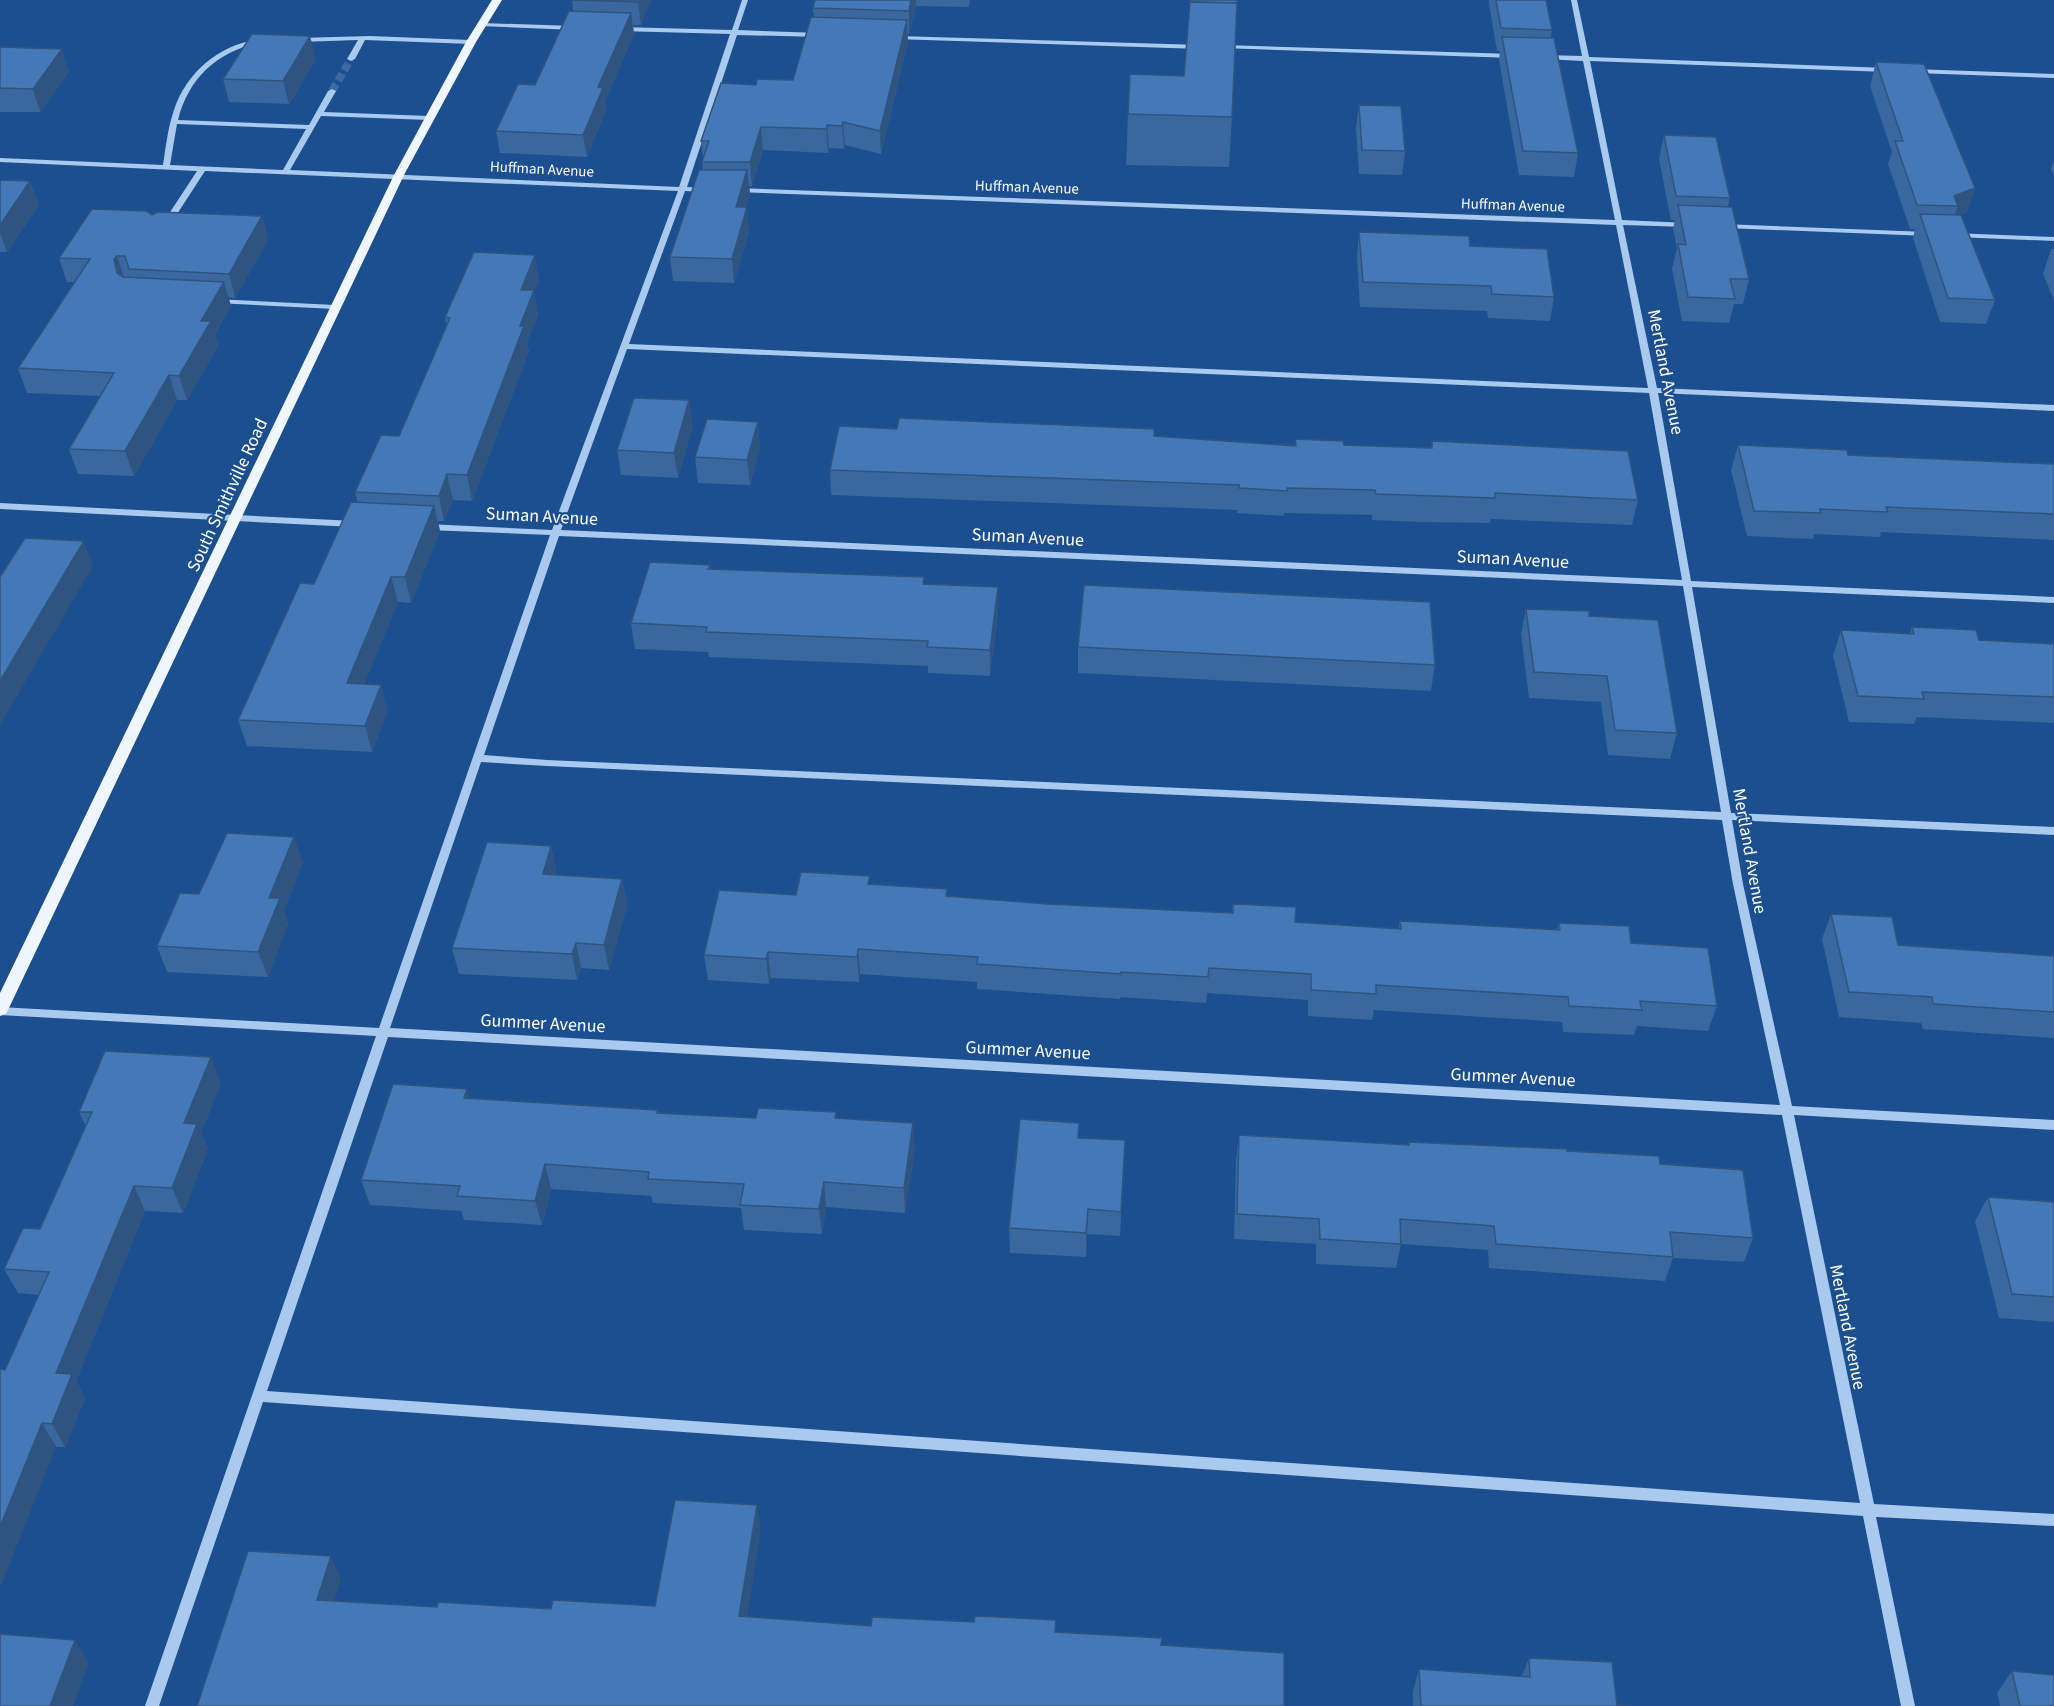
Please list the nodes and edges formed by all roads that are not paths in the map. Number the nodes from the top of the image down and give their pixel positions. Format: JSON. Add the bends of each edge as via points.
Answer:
{"nodes":[{"id":1,"x":497,"y":0,"type":"edge"},
{"id":2,"x":745,"y":0,"type":"edge"},
{"id":3,"x":1574,"y":0,"type":"edge"},
{"id":4,"x":482,"y":25,"type":"junction"},
{"id":5,"x":586,"y":28,"type":"edge"},
{"id":6,"x":609,"y":29,"type":"edge"},
{"id":7,"x":736,"y":33,"type":"junction"},
{"id":8,"x":832,"y":36,"type":"edge"},
{"id":9,"x":891,"y":37,"type":"edge"},
{"id":10,"x":362,"y":39,"type":"junction"},
{"id":11,"x":267,"y":40,"type":"edge"},
{"id":12,"x":291,"y":40,"type":"edge"},
{"id":13,"x":471,"y":42,"type":"junction"},
{"id":14,"x":1526,"y":57,"type":"edge"},
{"id":15,"x":1538,"y":57,"type":"edge"},
{"id":16,"x":1585,"y":58,"type":"junction"},
{"id":17,"x":351,"y":59,"type":"tunnel mouth"},
{"id":18,"x":2054,"y":76,"type":"edge"},
{"id":19,"x":332,"y":91,"type":"tunnel mouth"},
{"id":20,"x":319,"y":114,"type":"junction"},
{"id":21,"x":429,"y":118,"type":"junction"},
{"id":22,"x":175,"y":122,"type":"junction"},
{"id":23,"x":312,"y":127,"type":"junction"},
{"id":24,"x":0,"y":160,"type":"edge"},
{"id":25,"x":166,"y":167,"type":"junction"},
{"id":26,"x":203,"y":168,"type":"junction"},
{"id":27,"x":286,"y":171,"type":"junction"},
{"id":28,"x":399,"y":175,"type":"junction"},
{"id":29,"x":682,"y":190,"type":"junction"},
{"id":30,"x":716,"y":190,"type":"edge"},
{"id":31,"x":727,"y":190,"type":"edge"},
{"id":32,"x":1621,"y":222,"type":"junction"},
{"id":33,"x":1703,"y":225,"type":"edge"},
{"id":34,"x":1715,"y":226,"type":"edge"},
{"id":35,"x":1937,"y":234,"type":"edge"},
{"id":36,"x":159,"y":235,"type":"edge"},
{"id":37,"x":1949,"y":235,"type":"edge"},
{"id":38,"x":2054,"y":239,"type":"edge"},
{"id":39,"x":211,"y":301,"type":"edge"},
{"id":40,"x":335,"y":307,"type":"junction"},
{"id":41,"x":624,"y":346,"type":"junction"},
{"id":42,"x":1654,"y":391,"type":"junction"},
{"id":43,"x":2054,"y":408,"type":"edge"},
{"id":44,"x":0,"y":506,"type":"edge"},
{"id":45,"x":238,"y":516,"type":"junction"},
{"id":46,"x":363,"y":524,"type":"edge"},
{"id":47,"x":411,"y":526,"type":"edge"},
{"id":48,"x":555,"y":533,"type":"junction"},
{"id":49,"x":1689,"y":584,"type":"junction"},
{"id":50,"x":2054,"y":600,"type":"edge"},
{"id":51,"x":478,"y":758,"type":"junction"},
{"id":52,"x":1727,"y":815,"type":"junction"},
{"id":53,"x":2054,"y":831,"type":"edge"},
{"id":54,"x":0,"y":1010,"type":"edge"},
{"id":55,"x":385,"y":1032,"type":"junction"},
{"id":56,"x":1787,"y":1110,"type":"junction"},
{"id":57,"x":2054,"y":1125,"type":"edge"},
{"id":58,"x":259,"y":1396,"type":"junction"},
{"id":59,"x":1868,"y":1510,"type":"junction"},
{"id":60,"x":2054,"y":1520,"type":"edge"},
{"id":61,"x":152,"y":1706,"type":"edge"},
{"id":62,"x":1908,"y":1706,"type":"edge"}],
"edges":[{"from":1,"to":4,"type":"main road","name":"South Smithville Road"},
{"from":2,"to":7,"type":"street"},
{"from":3,"to":16,"type":"street","name":"Mertland Avenue"},
{"from":4,"to":5,"type":"street"},
{"from":4,"to":13,"type":"main road","name":"South Smithville Road"},
{"from":6,"to":7,"type":"street"},
{"from":7,"to":8,"type":"street"},
{"from":7,"to":29,"type":"street"},
{"from":9,"to":14,"type":"street"},
{"from":10,"to":12,"type":"street"},
{"from":10,"to":13,"type":"street"},
{"from":10,"to":17,"type":"street"},
{"from":11,"to":22,"type":"street","via":[[242,43],[210,63],[193,82],[177,109]]},
{"from":13,"to":21,"type":"main road","name":"South Smithville Road"},
{"from":15,"to":16,"type":"street"},
{"from":16,"to":18,"type":"street"},
{"from":16,"to":32,"type":"street","name":"Mertland Avenue"},
{"from":19,"to":20,"type":"street"},
{"from":20,"to":21,"type":"street"},
{"from":20,"to":23,"type":"street"},
{"from":21,"to":28,"type":"main road","name":"South Smithville Road"},
{"from":22,"to":23,"type":"street"},
{"from":22,"to":25,"type":"street"},
{"from":23,"to":27,"type":"street"},
{"from":24,"to":25,"type":"street","name":"Huffman Avenue"},
{"from":25,"to":26,"type":"street","name":"Huffman Avenue"},
{"from":26,"to":27,"type":"street","name":"Huffman Avenue"},
{"from":26,"to":36,"type":"street"},
{"from":27,"to":28,"type":"street","name":"Huffman Avenue"},
{"from":28,"to":29,"type":"street","name":"Huffman Avenue"},
{"from":28,"to":40,"type":"main road","name":"South Smithville Road"},
{"from":29,"to":30,"type":"street","name":"Huffman Avenue"},
{"from":29,"to":41,"type":"street"},
{"from":31,"to":32,"type":"street","name":"Huffman Avenue"},
{"from":32,"to":33,"type":"street","name":"Huffman Avenue"},
{"from":32,"to":42,"type":"street","name":"Mertland Avenue"},
{"from":34,"to":35,"type":"street"},
{"from":37,"to":38,"type":"street"},
{"from":39,"to":40,"type":"street"},
{"from":40,"to":45,"type":"main road","name":"South Smithville Road"},
{"from":41,"to":42,"type":"street"},
{"from":41,"to":48,"type":"street"},
{"from":42,"to":43,"type":"street"},
{"from":42,"to":49,"type":"street","name":"Mertland Avenue"},
{"from":44,"to":45,"type":"street"},
{"from":45,"to":46,"type":"street"},
{"from":45,"to":54,"type":"main road","name":"South Smithville Road"},
{"from":47,"to":48,"type":"street","name":"Suman Avenue"},
{"from":48,"to":49,"type":"street","name":"Suman Avenue"},
{"from":48,"to":51,"type":"street"},
{"from":49,"to":50,"type":"street","name":"Suman Avenue"},
{"from":49,"to":52,"type":"street","name":"Mertland Avenue"},
{"from":51,"to":52,"type":"street"},
{"from":51,"to":55,"type":"street"},
{"from":52,"to":53,"type":"street"},
{"from":52,"to":56,"type":"street","name":"Mertland Avenue"},
{"from":54,"to":55,"type":"street","name":"Gummer Avenue"},
{"from":55,"to":56,"type":"street","name":"Gummer Avenue"},
{"from":55,"to":58,"type":"street"},
{"from":56,"to":57,"type":"street","name":"Gummer Avenue"},
{"from":56,"to":59,"type":"street","name":"Mertland Avenue"},
{"from":58,"to":59,"type":"street"},
{"from":58,"to":61,"type":"street"},
{"from":59,"to":60,"type":"street"},
{"from":59,"to":62,"type":"street","name":"Mertland Avenue"}]}
